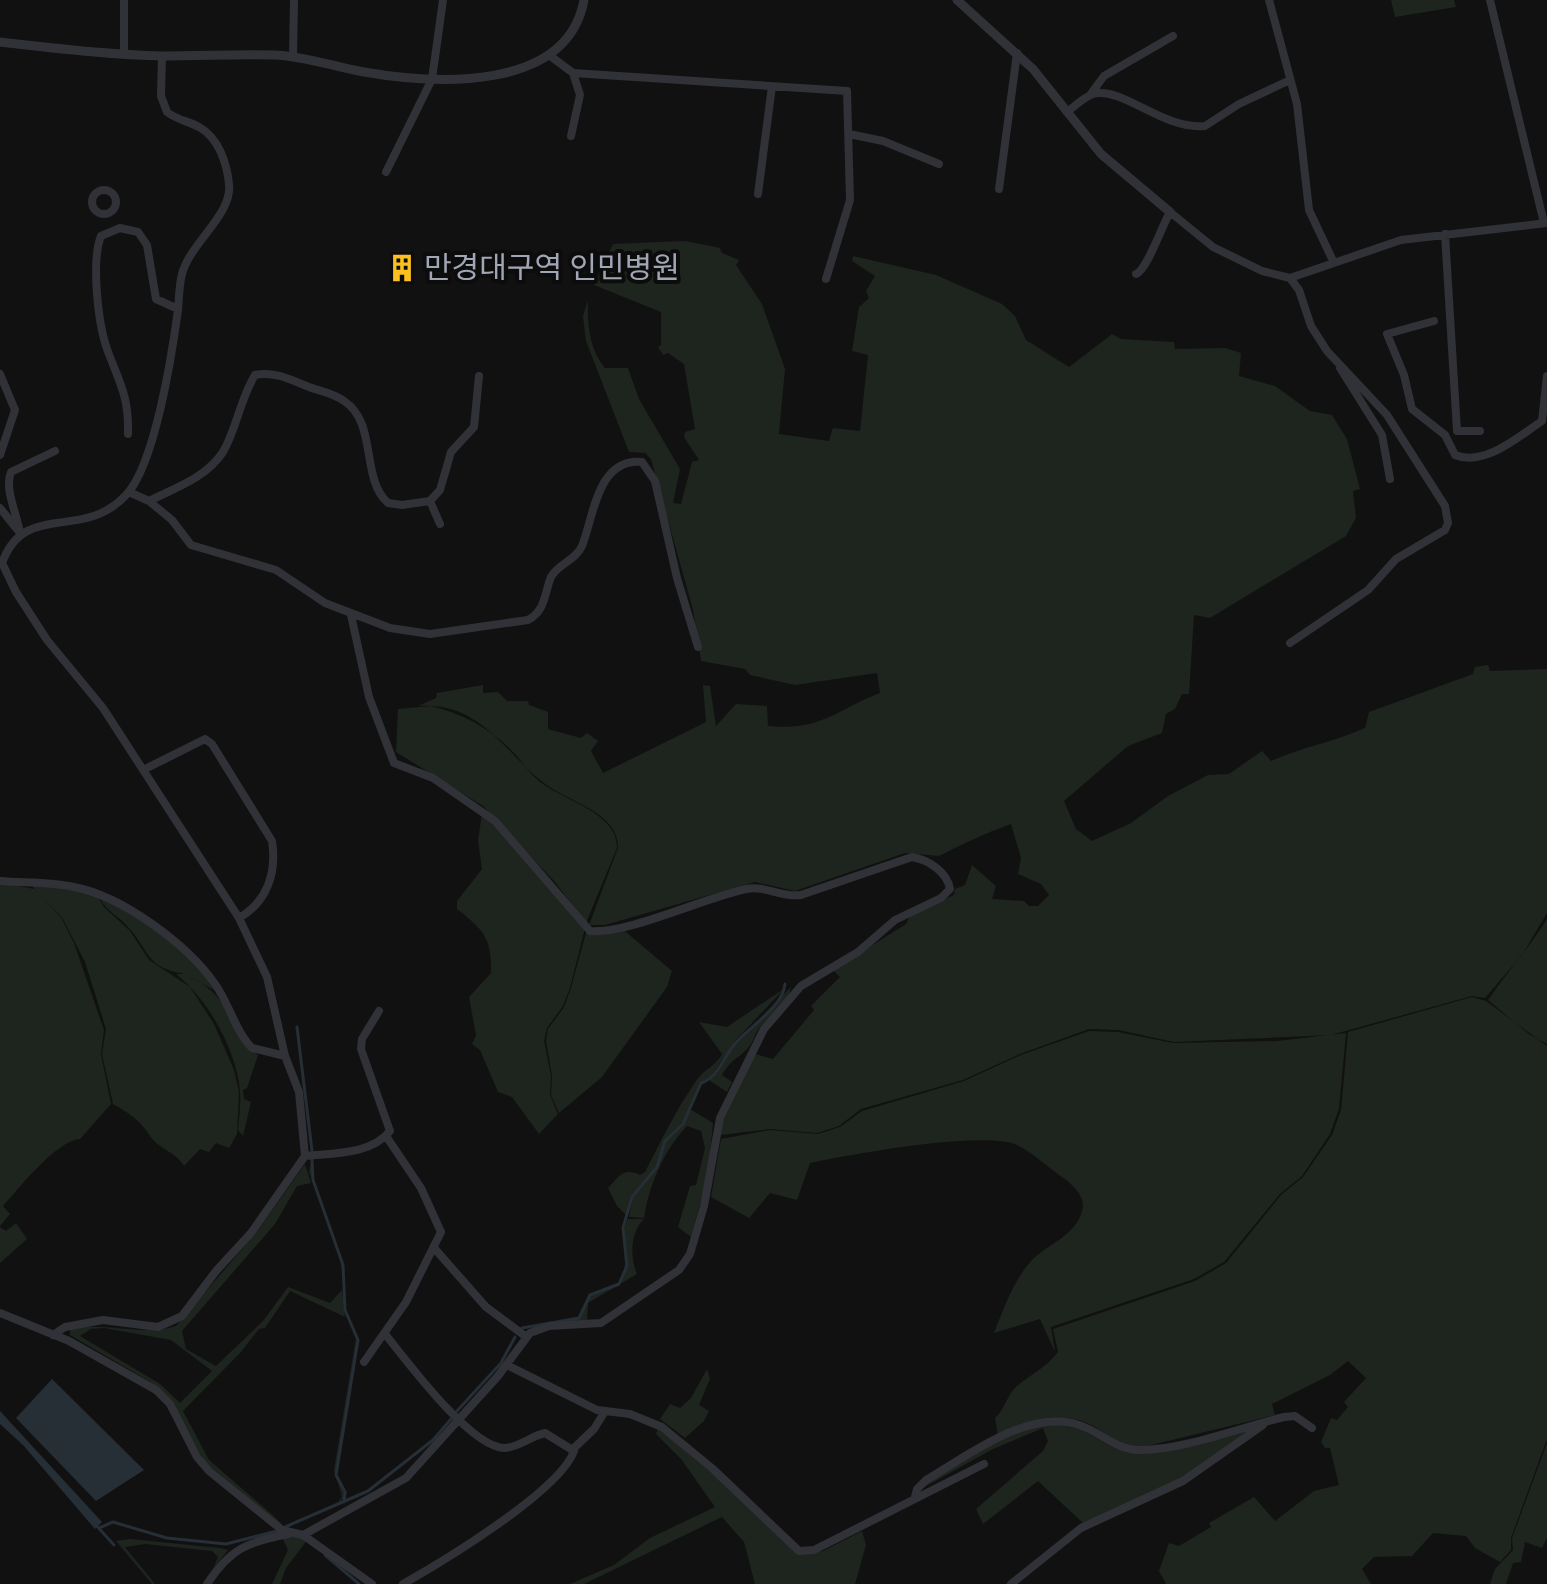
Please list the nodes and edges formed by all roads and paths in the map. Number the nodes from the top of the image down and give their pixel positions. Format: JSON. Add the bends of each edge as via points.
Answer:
{"nodes":[{"id":1,"x":124,"y":0,"type":"edge"},
{"id":2,"x":294,"y":0,"type":"edge"},
{"id":3,"x":443,"y":0,"type":"edge"},
{"id":4,"x":584,"y":0,"type":"edge"},
{"id":5,"x":957,"y":0,"type":"edge"},
{"id":6,"x":1269,"y":0,"type":"edge"},
{"id":7,"x":1490,"y":0,"type":"edge"},
{"id":8,"x":1173,"y":36,"type":"dead end"},
{"id":9,"x":0,"y":42,"type":"edge"},
{"id":10,"x":1017,"y":53,"type":"junction"},
{"id":11,"x":124,"y":54,"type":"junction"},
{"id":12,"x":549,"y":55,"type":"junction"},
{"id":13,"x":162,"y":56,"type":"junction"},
{"id":14,"x":293,"y":56,"type":"junction"},
{"id":15,"x":573,"y":73,"type":"junction"},
{"id":16,"x":432,"y":79,"type":"junction"},
{"id":17,"x":1290,"y":80,"type":"junction"},
{"id":18,"x":772,"y":86,"type":"junction"},
{"id":19,"x":1090,"y":95,"type":"junction"},
{"id":20,"x":1067,"y":112,"type":"junction"},
{"id":21,"x":849,"y":134,"type":"junction"},
{"id":22,"x":571,"y":136,"type":"dead end"},
{"id":23,"x":939,"y":164,"type":"dead end"},
{"id":24,"x":386,"y":172,"type":"dead end"},
{"id":25,"x":999,"y":189,"type":"dead end"},
{"id":26,"x":758,"y":194,"type":"dead end"},
{"id":27,"x":1170,"y":212,"type":"junction"},
{"id":28,"x":109,"y":213,"type":"dead end"},
{"id":29,"x":1546,"y":223,"type":"edge"},
{"id":30,"x":113,"y":229,"type":"junction"},
{"id":31,"x":1445,"y":234,"type":"junction"},
{"id":32,"x":1334,"y":263,"type":"junction"},
{"id":33,"x":1136,"y":274,"type":"dead end"},
{"id":34,"x":1290,"y":278,"type":"junction"},
{"id":35,"x":826,"y":279,"type":"dead end"},
{"id":36,"x":178,"y":309,"type":"junction"},
{"id":37,"x":1434,"y":321,"type":"dead end"},
{"id":38,"x":1335,"y":360,"type":"junction"},
{"id":39,"x":0,"y":374,"type":"edge"},
{"id":40,"x":479,"y":376,"type":"dead end"},
{"id":41,"x":1547,"y":376,"type":"edge"},
{"id":42,"x":1480,"y":431,"type":"dead end"},
{"id":43,"x":128,"y":434,"type":"dead end"},
{"id":44,"x":55,"y":451,"type":"dead end"},
{"id":45,"x":0,"y":455,"type":"edge"},
{"id":46,"x":1390,"y":479,"type":"dead end"},
{"id":47,"x":129,"y":492,"type":"junction"},
{"id":48,"x":0,"y":498,"type":"edge"},
{"id":49,"x":149,"y":501,"type":"junction"},
{"id":50,"x":430,"y":501,"type":"junction"},
{"id":51,"x":2,"y":509,"type":"edge"},
{"id":52,"x":440,"y":524,"type":"dead end"},
{"id":53,"x":20,"y":533,"type":"junction"},
{"id":54,"x":1,"y":566,"type":"edge"},
{"id":55,"x":351,"y":615,"type":"junction"},
{"id":56,"x":1290,"y":643,"type":"dead end"},
{"id":57,"x":698,"y":647,"type":"dead end"},
{"id":58,"x":143,"y":770,"type":"junction"},
{"id":59,"x":0,"y":881,"type":"edge"},
{"id":60,"x":239,"y":918,"type":"junction"},
{"id":61,"x":379,"y":1011,"type":"dead end"},
{"id":62,"x":285,"y":1056,"type":"junction"},
{"id":63,"x":386,"y":1136,"type":"junction"},
{"id":64,"x":305,"y":1156,"type":"junction"},
{"id":65,"x":435,"y":1249,"type":"junction"},
{"id":66,"x":0,"y":1313,"type":"edge"},
{"id":67,"x":385,"y":1334,"type":"junction"},
{"id":68,"x":53,"y":1335,"type":"junction"},
{"id":69,"x":525,"y":1336,"type":"junction"},
{"id":70,"x":364,"y":1362,"type":"dead end"},
{"id":71,"x":507,"y":1365,"type":"junction"},
{"id":72,"x":604,"y":1413,"type":"junction"},
{"id":73,"x":1284,"y":1417,"type":"junction"},
{"id":74,"x":458,"y":1422,"type":"junction"},
{"id":75,"x":1312,"y":1428,"type":"dead end"},
{"id":76,"x":573,"y":1449,"type":"junction"},
{"id":77,"x":984,"y":1464,"type":"dead end"},
{"id":78,"x":915,"y":1497,"type":"junction"},
{"id":79,"x":293,"y":1533,"type":"junction"},
{"id":80,"x":303,"y":1535,"type":"junction"},
{"id":81,"x":207,"y":1584,"type":"edge"},
{"id":82,"x":372,"y":1584,"type":"edge"},
{"id":83,"x":403,"y":1584,"type":"edge"},
{"id":84,"x":1011,"y":1584,"type":"edge"}],
"edges":[{"from":1,"to":11,"type":"street"},
{"from":2,"to":14,"type":"street"},
{"from":3,"to":16,"type":"street"},
{"from":4,"to":12,"type":"street","via":[[572,28]]},
{"from":5,"to":10,"type":"street"},
{"from":6,"to":17,"type":"street"},
{"from":7,"to":29,"type":"street"},
{"from":8,"to":19,"type":"street","via":[[1104,76]]},
{"from":9,"to":11,"type":"street"},
{"from":10,"to":20,"type":"street"},
{"from":10,"to":25,"type":"street"},
{"from":11,"to":13,"type":"street"},
{"from":12,"to":15,"type":"street"},
{"from":12,"to":16,"type":"street","via":[[502,73]]},
{"from":13,"to":14,"type":"street"},
{"from":13,"to":36,"type":"street","via":[[161,96],[167,112],[216,142],[229,183],[226,206],[192,250],[182,273]]},
{"from":14,"to":16,"type":"street","via":[[364,72]]},
{"from":15,"to":18,"type":"street"},
{"from":15,"to":22,"type":"street","via":[[580,95]]},
{"from":16,"to":24,"type":"street"},
{"from":17,"to":19,"type":"street","via":[[1198,127],[1166,122],[1117,96]]},
{"from":17,"to":32,"type":"street","via":[[1306,157],[1309,210]]},
{"from":18,"to":21,"type":"street","via":[[847,91]]},
{"from":18,"to":26,"type":"street"},
{"from":19,"to":20,"type":"street"},
{"from":20,"to":27,"type":"street","via":[[1101,154]]},
{"from":21,"to":23,"type":"street","via":[[883,141]]},
{"from":21,"to":35,"type":"street","via":[[850,200]]},
{"from":27,"to":33,"type":"street","via":[[1146,267]]},
{"from":27,"to":34,"type":"street","via":[[1213,247]]},
{"from":28,"to":30,"type":"street"},
{"from":29,"to":31,"type":"street"},
{"from":30,"to":36,"type":"street","via":[[138,232],[147,245],[156,299]]},
{"from":30,"to":43,"type":"street","via":[[101,236],[97,247],[98,291],[106,347],[121,380]]},
{"from":31,"to":32,"type":"street","via":[[1385,243]]},
{"from":31,"to":42,"type":"street","via":[[1457,431]]},
{"from":32,"to":34,"type":"street"},
{"from":34,"to":38,"type":"street","via":[[1316,334]]},
{"from":36,"to":47,"type":"street","via":[[152,442],[140,478]]},
{"from":37,"to":41,"type":"street","via":[[1387,334],[1412,409],[1445,435],[1455,455],[1478,458],[1542,421]]},
{"from":38,"to":46,"type":"street","via":[[1382,435]]},
{"from":38,"to":56,"type":"street","via":[[1395,426],[1445,506],[1448,523],[1445,530],[1396,559],[1368,590]]},
{"from":39,"to":45,"type":"street","via":[[15,410]]},
{"from":40,"to":50,"type":"street","via":[[474,427],[451,452],[440,490]]},
{"from":44,"to":53,"type":"street","via":[[19,467],[8,478]]},
{"from":47,"to":49,"type":"street"},
{"from":47,"to":53,"type":"street","via":[[94,517]]},
{"from":48,"to":51,"type":"street"},
{"from":49,"to":50,"type":"street","via":[[216,460],[255,375],[268,372],[343,400],[353,409],[376,485],[388,503]]},
{"from":49,"to":55,"type":"street","via":[[191,545],[276,570]]},
{"from":50,"to":52,"type":"street"},
{"from":51,"to":53,"type":"street"},
{"from":53,"to":54,"type":"street"},
{"from":54,"to":58,"type":"street","via":[[47,640],[92,692]]},
{"from":55,"to":57,"type":"street","via":[[430,634],[528,620],[541,609],[555,572],[582,548],[589,517],[610,474],[631,461],[642,462],[655,481]]},
{"from":55,"to":69,"type":"street","via":[[371,705],[394,763],[433,778],[495,821],[590,931],[751,888],[801,895],[912,857],[935,867],[950,885],[945,896],[895,920],[858,952],[801,986],[764,1029],[720,1118],[704,1206],[690,1254],[679,1270],[601,1323],[549,1326]]},
{"from":58,"to":60,"type":"street"},
{"from":58,"to":60,"type":"street","via":[[195,741],[212,744],[265,829],[274,853],[262,901]]},
{"from":59,"to":62,"type":"street","via":[[71,886],[112,899],[142,917],[202,967],[252,1048]]},
{"from":60,"to":62,"type":"street","via":[[267,977]]},
{"from":61,"to":63,"type":"street","via":[[361,1049],[390,1131]]},
{"from":62,"to":64,"type":"street","via":[[299,1092]]},
{"from":63,"to":64,"type":"street","via":[[346,1153]]},
{"from":63,"to":65,"type":"street","via":[[440,1224]]},
{"from":64,"to":68,"type":"street","via":[[251,1233],[173,1323],[145,1327],[103,1320],[65,1327]]},
{"from":65,"to":67,"type":"street"},
{"from":65,"to":69,"type":"street","via":[[486,1307]]},
{"from":66,"to":68,"type":"street"},
{"from":67,"to":70,"type":"street"},
{"from":67,"to":74,"type":"street"},
{"from":68,"to":79,"type":"street","via":[[132,1374],[163,1396],[209,1471],[282,1530]]},
{"from":69,"to":71,"type":"street"},
{"from":71,"to":72,"type":"street"},
{"from":71,"to":74,"type":"street"},
{"from":72,"to":76,"type":"street"},
{"from":72,"to":78,"type":"street","via":[[630,1414],[662,1427],[799,1551],[814,1550]]},
{"from":73,"to":75,"type":"street","via":[[1295,1416]]},
{"from":73,"to":78,"type":"street","via":[[1146,1450],[1113,1444],[1079,1425],[1035,1426],[997,1439],[926,1480]]},
{"from":73,"to":84,"type":"street","via":[[1246,1435],[1183,1481],[1081,1528]]},
{"from":74,"to":76,"type":"street","via":[[503,1448],[545,1433]]},
{"from":74,"to":80,"type":"street","via":[[406,1478]]},
{"from":76,"to":83,"type":"street","via":[[571,1460],[545,1486],[473,1544]]},
{"from":77,"to":78,"type":"street"},
{"from":79,"to":80,"type":"street"},
{"from":79,"to":81,"type":"street","via":[[236,1549]]},
{"from":80,"to":82,"type":"street"}]}
